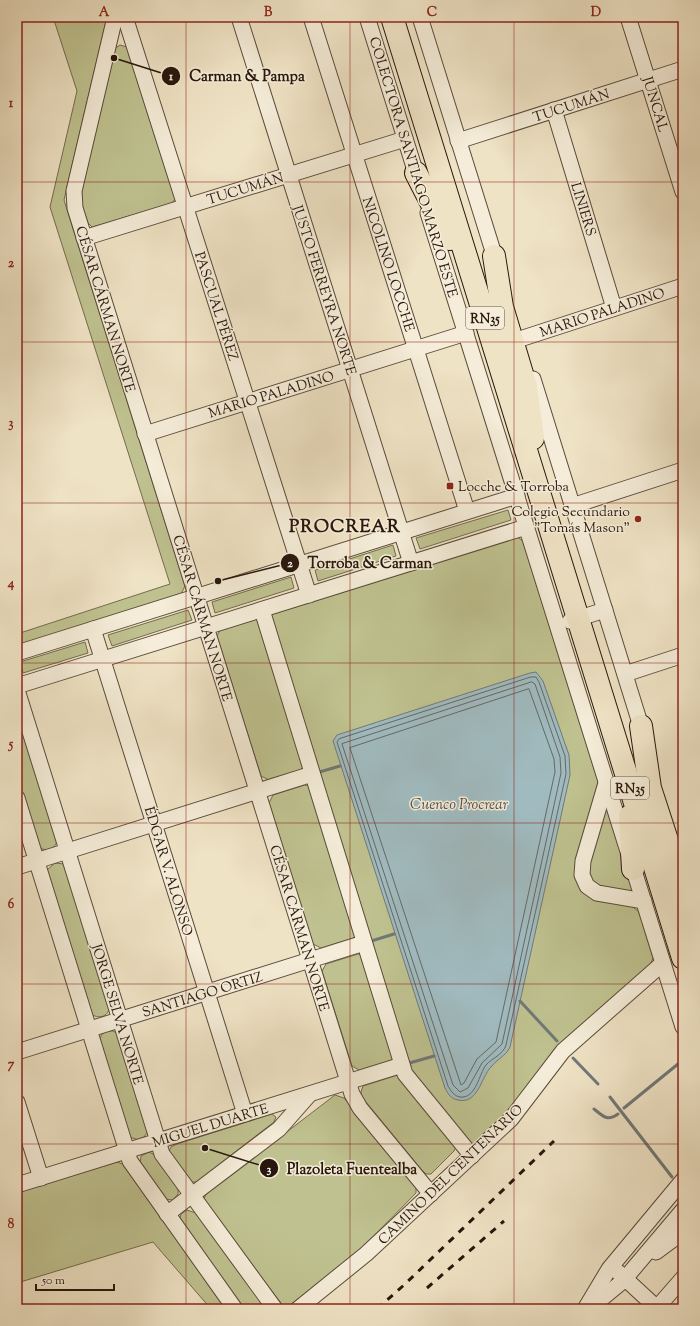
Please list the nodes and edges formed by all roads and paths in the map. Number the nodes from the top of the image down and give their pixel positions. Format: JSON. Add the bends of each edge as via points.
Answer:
{"nodes":[{"id":1,"x":115,"y":17,"type":"edge"},
{"id":2,"x":125,"y":17,"type":"edge"},
{"id":3,"x":239,"y":17,"type":"edge"},
{"id":4,"x":311,"y":17,"type":"edge"},
{"id":5,"x":367,"y":17,"type":"edge"},
{"id":6,"x":392,"y":17,"type":"edge"},
{"id":7,"x":404,"y":17,"type":"edge"},
{"id":8,"x":420,"y":17,"type":"edge"},
{"id":9,"x":628,"y":17,"type":"edge"},
{"id":10,"x":683,"y":69,"type":"edge"},
{"id":11,"x":648,"y":80,"type":"junction"},
{"id":12,"x":554,"y":110,"type":"junction"},
{"id":13,"x":405,"y":138,"type":"junction"},
{"id":14,"x":458,"y":141,"type":"junction"},
{"id":15,"x":354,"y":154,"type":"junction"},
{"id":16,"x":416,"y":173,"type":"junction"},
{"id":17,"x":288,"y":175,"type":"junction"},
{"id":18,"x":683,"y":192,"type":"edge"},
{"id":19,"x":186,"y":207,"type":"junction"},
{"id":20,"x":84,"y":238,"type":"junction"},
{"id":21,"x":494,"y":256,"type":"junction"},
{"id":22,"x":683,"y":286,"type":"edge"},
{"id":23,"x":614,"y":308,"type":"junction"},
{"id":24,"x":466,"y":333,"type":"junction"},
{"id":25,"x":520,"y":339,"type":"junction"},
{"id":26,"x":416,"y":349,"type":"junction"},
{"id":27,"x":350,"y":370,"type":"junction"},
{"id":28,"x":247,"y":402,"type":"junction"},
{"id":29,"x":512,"y":406,"type":"junction"},
{"id":30,"x":146,"y":434,"type":"junction"},
{"id":31,"x":533,"y":438,"type":"junction"},
{"id":32,"x":683,"y":470,"type":"edge"},
{"id":33,"x":517,"y":496,"type":"junction"},
{"id":34,"x":572,"y":506,"type":"junction"},
{"id":35,"x":467,"y":511,"type":"junction"},
{"id":36,"x":526,"y":527,"type":"junction"},
{"id":37,"x":402,"y":532,"type":"junction"},
{"id":38,"x":411,"y":563,"type":"junction"},
{"id":39,"x":299,"y":564,"type":"junction"},
{"id":40,"x":309,"y":595,"type":"junction"},
{"id":41,"x":196,"y":596,"type":"junction"},
{"id":42,"x":262,"y":610,"type":"junction"},
{"id":43,"x":590,"y":614,"type":"junction"},
{"id":44,"x":557,"y":625,"type":"junction"},
{"id":45,"x":206,"y":627,"type":"junction"},
{"id":46,"x":93,"y":629,"type":"junction"},
{"id":47,"x":17,"y":652,"type":"edge"},
{"id":48,"x":683,"y":655,"type":"edge"},
{"id":49,"x":102,"y":659,"type":"junction"},
{"id":50,"x":593,"y":668,"type":"junction"},
{"id":51,"x":625,"y":674,"type":"junction"},
{"id":52,"x":17,"y":686,"type":"edge"},
{"id":53,"x":17,"y":690,"type":"edge"},
{"id":54,"x":641,"y":726,"type":"junction"},
{"id":55,"x":312,"y":774,"type":"junction"},
{"id":56,"x":606,"y":782,"type":"junction"},
{"id":57,"x":258,"y":792,"type":"junction"},
{"id":58,"x":17,"y":798,"type":"edge"},
{"id":59,"x":154,"y":824,"type":"junction"},
{"id":60,"x":67,"y":851,"type":"junction"},
{"id":61,"x":37,"y":861,"type":"junction"},
{"id":62,"x":683,"y":861,"type":"edge"},
{"id":63,"x":17,"y":867,"type":"edge"},
{"id":64,"x":633,"y":869,"type":"junction"},
{"id":65,"x":644,"y":901,"type":"junction"},
{"id":66,"x":683,"y":922,"type":"edge"},
{"id":67,"x":683,"y":926,"type":"edge"},
{"id":68,"x":364,"y":943,"type":"junction"},
{"id":69,"x":310,"y":960,"type":"junction"},
{"id":70,"x":673,"y":960,"type":"edge"},
{"id":71,"x":207,"y":992,"type":"junction"},
{"id":72,"x":120,"y":1019,"type":"junction"},
{"id":73,"x":683,"y":1027,"type":"edge"},
{"id":74,"x":89,"y":1029,"type":"junction"},
{"id":75,"x":17,"y":1052,"type":"edge"},
{"id":76,"x":402,"y":1065,"type":"junction"},
{"id":77,"x":348,"y":1082,"type":"junction"},
{"id":78,"x":310,"y":1094,"type":"junction"},
{"id":79,"x":17,"y":1102,"type":"edge"},
{"id":80,"x":245,"y":1114,"type":"junction"},
{"id":81,"x":158,"y":1141,"type":"junction"},
{"id":82,"x":127,"y":1151,"type":"junction"},
{"id":83,"x":472,"y":1156,"type":"junction"},
{"id":84,"x":41,"y":1178,"type":"junction"},
{"id":85,"x":683,"y":1180,"type":"edge"},
{"id":86,"x":17,"y":1185,"type":"edge"},
{"id":87,"x":431,"y":1194,"type":"junction"},
{"id":88,"x":192,"y":1196,"type":"junction"},
{"id":89,"x":683,"y":1210,"type":"edge"},
{"id":90,"x":167,"y":1214,"type":"junction"},
{"id":91,"x":683,"y":1232,"type":"edge"},
{"id":92,"x":611,"y":1266,"type":"junction"},
{"id":93,"x":636,"y":1266,"type":"junction"},
{"id":94,"x":683,"y":1278,"type":"edge"},
{"id":95,"x":625,"y":1279,"type":"junction"},
{"id":96,"x":235,"y":1309,"type":"edge"},
{"id":97,"x":275,"y":1309,"type":"edge"},
{"id":98,"x":298,"y":1309,"type":"edge"},
{"id":99,"x":585,"y":1309,"type":"edge"},
{"id":100,"x":589,"y":1309,"type":"edge"},
{"id":101,"x":657,"y":1309,"type":"edge"}],
"edges":[{"from":1,"to":20,"type":"street","name":"CÉSAR CÁRMAN NORTE","via":[[74,191],[74,204]]},
{"from":2,"to":19,"type":"street","name":"PASCUAL PÉREZ"},
{"from":3,"to":17,"type":"street","name":"JUSTO FERREYRA NORTE"},
{"from":4,"to":15,"type":"street","name":"NICOLINO LOCCHE"},
{"from":5,"to":13,"type":"street","name":"COLECTORA SANTIAGO MARZO ESTE"},
{"from":6,"to":29,"type":"highway","number":"RN35"},
{"from":7,"to":31,"type":"highway","number":"RN35"},
{"from":8,"to":14,"type":"street"},
{"from":9,"to":11,"type":"street","name":"JUNCAL"},
{"from":10,"to":11,"type":"street","name":"TUCUMÁN"},
{"from":11,"to":12,"type":"street","name":"TUCUMÁN"},
{"from":11,"to":18,"type":"street","name":"JUNCAL"},
{"from":12,"to":14,"type":"street","name":"TUCUMÁN"},
{"from":12,"to":23,"type":"street","name":"LINIERS"},
{"from":13,"to":15,"type":"street","name":"TUCUMÁN"},
{"from":13,"to":16,"type":"street","name":"COLECTORA SANTIAGO MARZO ESTE"},
{"from":14,"to":21,"type":"street"},
{"from":15,"to":17,"type":"street","name":"TUCUMÁN"},
{"from":15,"to":26,"type":"street","name":"NICOLINO LOCCHE"},
{"from":16,"to":24,"type":"street","name":"COLECTORA SANTIAGO MARZO ESTE"},
{"from":16,"to":29,"type":"highway","via":[[453,245],[480,331]]},
{"from":17,"to":19,"type":"street","name":"TUCUMÁN"},
{"from":17,"to":27,"type":"street","name":"JUSTO FERREYRA NORTE"},
{"from":19,"to":20,"type":"street","name":"TUCUMÁN"},
{"from":19,"to":28,"type":"street","name":"PASCUAL PÉREZ"},
{"from":20,"to":30,"type":"street","name":"CÉSAR CÁRMAN NORTE"},
{"from":21,"to":25,"type":"street"},
{"from":21,"to":31,"type":"highway","via":[[502,307],[526,387]]},
{"from":22,"to":23,"type":"street","name":"MARIO PALADINO"},
{"from":23,"to":25,"type":"street","name":"MARIO PALADINO"},
{"from":24,"to":26,"type":"street","name":"MARIO PALADINO"},
{"from":24,"to":33,"type":"street","name":"COLECTORA SANTIAGO MARZO ESTE"},
{"from":25,"to":34,"type":"street"},
{"from":26,"to":27,"type":"street","name":"MARIO PALADINO"},
{"from":26,"to":35,"type":"street","name":"NICOLINO LOCCHE"},
{"from":27,"to":28,"type":"street","name":"MARIO PALADINO"},
{"from":27,"to":37,"type":"street","name":"JUSTO FERREYRA NORTE"},
{"from":28,"to":30,"type":"street","name":"MARIO PALADINO"},
{"from":28,"to":39,"type":"street","name":"PASCUAL PÉREZ"},
{"from":29,"to":43,"type":"highway","number":"RN35"},
{"from":30,"to":41,"type":"street","name":"CÉSAR CÁRMAN NORTE"},
{"from":31,"to":43,"type":"highway","number":"RN35"},
{"from":32,"to":34,"type":"street"},
{"from":33,"to":35,"type":"street"},
{"from":33,"to":36,"type":"street","name":"COLECTORA SANTIAGO MARZO ESTE"},
{"from":34,"to":43,"type":"street"},
{"from":35,"to":37,"type":"street"},
{"from":36,"to":38,"type":"street"},
{"from":36,"to":44,"type":"street","name":"COLECTORA SANTIAGO MARZO ESTE"},
{"from":37,"to":38,"type":"street","name":"JUSTO FERREYRA NORTE"},
{"from":37,"to":39,"type":"street"},
{"from":38,"to":40,"type":"street"},
{"from":39,"to":40,"type":"street","name":"PASCUAL PÉREZ"},
{"from":39,"to":41,"type":"street"},
{"from":40,"to":42,"type":"street"},
{"from":41,"to":45,"type":"street","name":"CÉSAR CÁRMAN NORTE"},
{"from":41,"to":46,"type":"street"},
{"from":42,"to":45,"type":"street"},
{"from":42,"to":55,"type":"street"},
{"from":43,"to":44,"type":"street"},
{"from":43,"to":50,"type":"highway","number":"RN35"},
{"from":43,"to":51,"type":"street"},
{"from":43,"to":67,"type":"highway","number":"RN35"},
{"from":44,"to":56,"type":"street","name":"COLECTORA SANTIAGO MARZO ESTE"},
{"from":45,"to":49,"type":"street"},
{"from":45,"to":57,"type":"street","name":"CÉSAR CÁRMAN NORTE"},
{"from":46,"to":47,"type":"street"},
{"from":46,"to":49,"type":"street","name":"ÉDGAR V. ALONSO"},
{"from":48,"to":51,"type":"street"},
{"from":49,"to":52,"type":"street"},
{"from":49,"to":59,"type":"street","name":"ÉDGAR V. ALONSO"},
{"from":50,"to":64,"type":"highway","via":[[604,729],[630,816]]},
{"from":50,"to":70,"type":"highway","number":"RN35"},
{"from":51,"to":54,"type":"street"},
{"from":53,"to":60,"type":"street","name":"JORGE SELVA NORTE"},
{"from":54,"to":62,"type":"street"},
{"from":54,"to":66,"type":"highway","via":[[650,788],[677,871]]},
{"from":55,"to":57,"type":"street"},
{"from":55,"to":68,"type":"street"},
{"from":56,"to":64,"type":"street","name":"COLECTORA SANTIAGO MARZO ESTE"},
{"from":56,"to":65,"type":"street","via":[[583,861],[584,879],[587,886],[597,893]]},
{"from":57,"to":59,"type":"street"},
{"from":57,"to":69,"type":"street","name":"CÉSAR CÁRMAN NORTE"},
{"from":58,"to":61,"type":"street"},
{"from":59,"to":60,"type":"street"},
{"from":59,"to":71,"type":"street","name":"ÉDGAR V. ALONSO"},
{"from":60,"to":61,"type":"street"},
{"from":60,"to":72,"type":"street","name":"JORGE SELVA NORTE"},
{"from":61,"to":63,"type":"street"},
{"from":61,"to":74,"type":"street"},
{"from":64,"to":65,"type":"street","name":"COLECTORA SANTIAGO MARZO ESTE"},
{"from":65,"to":70,"type":"street","name":"COLECTORA SANTIAGO MARZO ESTE"},
{"from":68,"to":69,"type":"street","name":"SANTIAGO ORTIZ"},
{"from":68,"to":76,"type":"street"},
{"from":69,"to":71,"type":"street","name":"SANTIAGO ORTIZ"},
{"from":69,"to":77,"type":"street","name":"CÉSAR CÁRMAN NORTE"},
{"from":70,"to":73,"type":"street","name":"COLECTORA SANTIAGO MARZO ESTE"},
{"from":70,"to":83,"type":"street","name":"CAMINO DEL CENTENARIO","via":[[563,1051],[515,1115]]},
{"from":71,"to":72,"type":"street","name":"SANTIAGO ORTIZ"},
{"from":71,"to":80,"type":"street","name":"ÉDGAR V. ALONSO"},
{"from":72,"to":74,"type":"street","name":"SANTIAGO ORTIZ"},
{"from":72,"to":81,"type":"street","name":"JORGE SELVA NORTE"},
{"from":74,"to":75,"type":"street","name":"SANTIAGO ORTIZ"},
{"from":74,"to":82,"type":"street"},
{"from":76,"to":77,"type":"street","name":"MIGUEL DUARTE"},
{"from":76,"to":83,"type":"street","via":[[408,1079]]},
{"from":77,"to":78,"type":"street","name":"MIGUEL DUARTE"},
{"from":77,"to":87,"type":"street","name":"CÉSAR CÁRMAN NORTE","via":[[358,1105]]},
{"from":78,"to":80,"type":"street","name":"MIGUEL DUARTE"},
{"from":78,"to":88,"type":"street","via":[[279,1128]]},
{"from":79,"to":84,"type":"street"},
{"from":80,"to":81,"type":"street","name":"MIGUEL DUARTE"},
{"from":81,"to":82,"type":"street","name":"MIGUEL DUARTE"},
{"from":81,"to":88,"type":"street","name":"JORGE SELVA NORTE","via":[[164,1157]]},
{"from":82,"to":84,"type":"street","name":"MIGUEL DUARTE"},
{"from":82,"to":90,"type":"street","via":[[134,1168]]},
{"from":83,"to":87,"type":"street","name":"CAMINO DEL CENTENARIO"},
{"from":84,"to":86,"type":"street","name":"MIGUEL DUARTE"},
{"from":85,"to":92,"type":"street"},
{"from":87,"to":98,"type":"street","name":"CAMINO DEL CENTENARIO","via":[[358,1261]]},
{"from":88,"to":90,"type":"street"},
{"from":88,"to":97,"type":"street","name":"JORGE SELVA NORTE"},
{"from":89,"to":93,"type":"street"},
{"from":90,"to":96,"type":"street"},
{"from":91,"to":93,"type":"street"},
{"from":92,"to":95,"type":"street"},
{"from":92,"to":99,"type":"street"},
{"from":93,"to":95,"type":"street"},
{"from":94,"to":101,"type":"street"},
{"from":95,"to":100,"type":"street"},
{"from":95,"to":101,"type":"street"}]}
